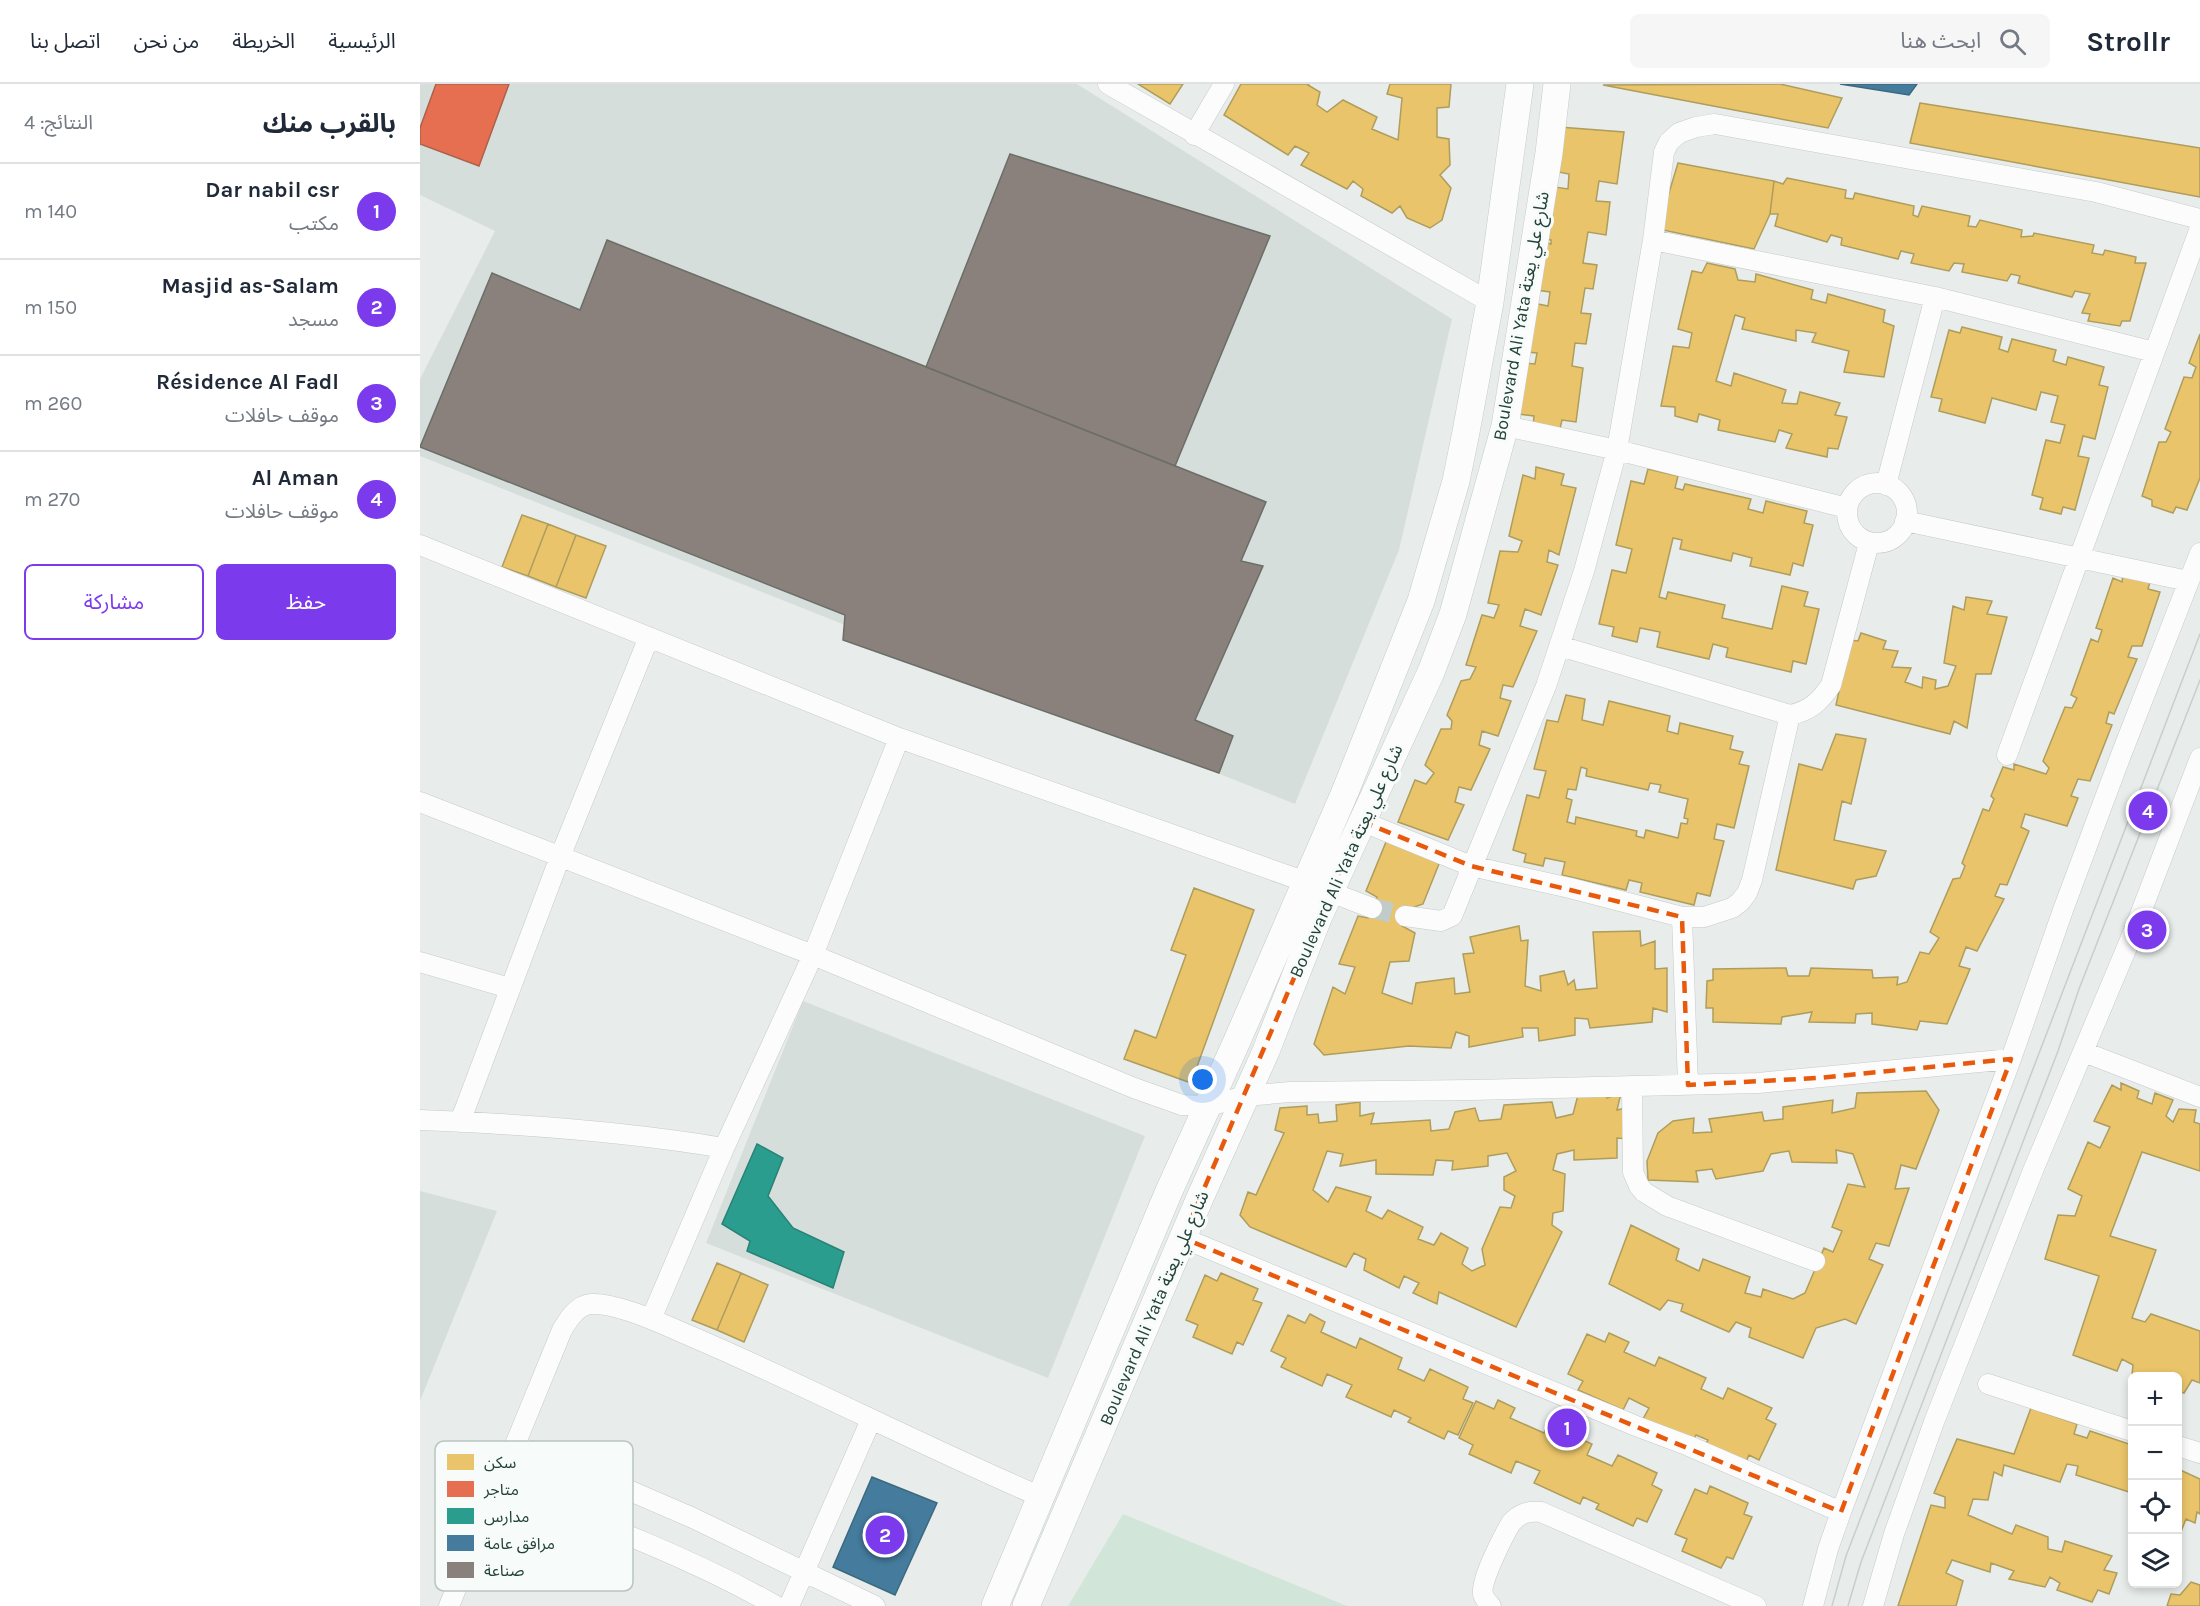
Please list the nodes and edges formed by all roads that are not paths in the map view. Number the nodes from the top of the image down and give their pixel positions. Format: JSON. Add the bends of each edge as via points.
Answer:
{"nodes":[{"id":1,"x":1108,"y":84,"type":"edge"},
{"id":2,"x":1224,"y":84,"type":"edge"},
{"id":3,"x":1520,"y":84,"type":"edge"},
{"id":4,"x":1557,"y":84,"type":"edge"},
{"id":5,"x":1194,"y":135,"type":"junction"},
{"id":6,"x":2200,"y":219,"type":"edge"},
{"id":7,"x":2200,"y":228,"type":"edge"},
{"id":8,"x":1653,"y":240,"type":"junction"},
{"id":9,"x":1935,"y":297,"type":"junction"},
{"id":10,"x":1490,"y":302,"type":"junction"},
{"id":11,"x":2154,"y":352,"type":"junction"},
{"id":12,"x":1505,"y":426,"type":"junction"},
{"id":13,"x":1617,"y":450,"type":"junction"},
{"id":14,"x":1886,"y":485,"type":"junction"},
{"id":15,"x":1847,"y":508,"type":"junction"},
{"id":16,"x":1905,"y":521,"type":"junction"},
{"id":17,"x":1869,"y":543,"type":"junction"},
{"id":18,"x":420,"y":544,"type":"edge"},
{"id":19,"x":2200,"y":554,"type":"edge"},
{"id":20,"x":2079,"y":557,"type":"junction"},
{"id":21,"x":2188,"y":581,"type":"junction"},
{"id":22,"x":649,"y":637,"type":"junction"},
{"id":23,"x":1560,"y":646,"type":"junction"},
{"id":24,"x":1790,"y":715,"type":"junction"},
{"id":25,"x":899,"y":738,"type":"junction"},
{"id":26,"x":2007,"y":755,"type":"dead end"},
{"id":27,"x":2200,"y":758,"type":"edge"},
{"id":28,"x":420,"y":802,"type":"edge"},
{"id":29,"x":1361,"y":822,"type":"junction"},
{"id":30,"x":560,"y":857,"type":"junction"},
{"id":31,"x":1471,"y":866,"type":"junction"},
{"id":32,"x":1318,"y":887,"type":"junction"},
{"id":33,"x":1372,"y":908,"type":"tunnel mouth"},
{"id":34,"x":1406,"y":916,"type":"tunnel mouth"},
{"id":35,"x":1682,"y":917,"type":"junction"},
{"id":36,"x":813,"y":955,"type":"junction"},
{"id":37,"x":420,"y":962,"type":"edge"},
{"id":38,"x":509,"y":988,"type":"junction"},
{"id":39,"x":2084,"y":1052,"type":"junction"},
{"id":40,"x":2011,"y":1059,"type":"junction"},
{"id":41,"x":1688,"y":1085,"type":"junction"},
{"id":42,"x":1632,"y":1086,"type":"junction"},
{"id":43,"x":1246,"y":1096,"type":"junction"},
{"id":44,"x":2200,"y":1097,"type":"edge"},
{"id":45,"x":1208,"y":1106,"type":"junction"},
{"id":46,"x":420,"y":1120,"type":"edge"},
{"id":47,"x":460,"y":1122,"type":"junction"},
{"id":48,"x":724,"y":1148,"type":"junction"},
{"id":49,"x":1183,"y":1238,"type":"junction"},
{"id":50,"x":1815,"y":1261,"type":"dead end"},
{"id":51,"x":651,"y":1319,"type":"junction"},
{"id":52,"x":1988,"y":1384,"type":"dead end"},
{"id":53,"x":871,"y":1420,"type":"junction"},
{"id":54,"x":2128,"y":1429,"type":"edge"},
{"id":55,"x":516,"y":1441,"type":"edge"},
{"id":56,"x":2182,"y":1447,"type":"edge"},
{"id":57,"x":2200,"y":1453,"type":"edge"},
{"id":58,"x":633,"y":1491,"type":"edge"},
{"id":59,"x":1039,"y":1496,"type":"junction"},
{"id":60,"x":1841,"y":1512,"type":"junction"},
{"id":61,"x":633,"y":1538,"type":"edge"},
{"id":62,"x":805,"y":1571,"type":"junction"},
{"id":63,"x":455,"y":1591,"type":"edge"},
{"id":64,"x":449,"y":1606,"type":"edge"},
{"id":65,"x":776,"y":1606,"type":"edge"},
{"id":66,"x":789,"y":1606,"type":"edge"},
{"id":67,"x":875,"y":1606,"type":"edge"},
{"id":68,"x":994,"y":1606,"type":"edge"},
{"id":69,"x":1026,"y":1606,"type":"edge"},
{"id":70,"x":1491,"y":1606,"type":"edge"},
{"id":71,"x":1756,"y":1606,"type":"edge"},
{"id":72,"x":1813,"y":1606,"type":"edge"},
{"id":73,"x":1873,"y":1606,"type":"edge"}],
"edges":[{"from":1,"to":5,"type":"street"},
{"from":2,"to":5,"type":"street"},
{"from":3,"to":10,"type":"street","name":"Boulevard Ali Yata شارع علي يعتة"},
{"from":4,"to":12,"type":"street","name":"Boulevard Ali Yata شارع علي يعتة"},
{"from":5,"to":10,"type":"street"},
{"from":6,"to":8,"type":"street","via":[[2096,192],[1715,124],[1679,133],[1669,142],[1660,169]]},
{"from":7,"to":11,"type":"street"},
{"from":8,"to":9,"type":"street"},
{"from":8,"to":13,"type":"street"},
{"from":9,"to":11,"type":"street"},
{"from":9,"to":14,"type":"street"},
{"from":10,"to":32,"type":"street","name":"Boulevard Ali Yata شارع علي يعتة","via":[[1456,481],[1420,602],[1345,792]]},
{"from":11,"to":20,"type":"street"},
{"from":12,"to":13,"type":"street"},
{"from":12,"to":29,"type":"street","name":"Boulevard Ali Yata شارع علي يعتة","via":[[1453,614],[1431,672]]},
{"from":13,"to":15,"type":"street"},
{"from":13,"to":23,"type":"street"},
{"from":14,"to":15,"type":"street","via":[[1869,484],[1861,488]]},
{"from":14,"to":16,"type":"street","via":[[1900,495]]},
{"from":15,"to":17,"type":"street","via":[[1851,530]]},
{"from":16,"to":17,"type":"street","via":[[1895,537]]},
{"from":16,"to":20,"type":"street"},
{"from":17,"to":24,"type":"street","via":[[1831,685],[1809,709]]},
{"from":18,"to":22,"type":"street"},
{"from":19,"to":21,"type":"street"},
{"from":20,"to":21,"type":"street"},
{"from":20,"to":26,"type":"street"},
{"from":21,"to":40,"type":"street","via":[[2067,899]]},
{"from":22,"to":25,"type":"street"},
{"from":22,"to":30,"type":"street"},
{"from":23,"to":24,"type":"street"},
{"from":23,"to":31,"type":"street"},
{"from":24,"to":35,"type":"street","via":[[1747,893],[1732,909],[1704,917]]},
{"from":25,"to":32,"type":"street"},
{"from":25,"to":36,"type":"street"},
{"from":27,"to":39,"type":"street"},
{"from":28,"to":30,"type":"street"},
{"from":29,"to":31,"type":"street"},
{"from":29,"to":32,"type":"street","name":"Boulevard Ali Yata شارع علي يعتة"},
{"from":30,"to":36,"type":"street"},
{"from":30,"to":38,"type":"street"},
{"from":31,"to":34,"type":"street","via":[[1452,915],[1441,921]]},
{"from":31,"to":35,"type":"street"},
{"from":32,"to":33,"type":"street"},
{"from":32,"to":43,"type":"street","name":"Boulevard Ali Yata شارع علي يعتة","via":[[1317,918]]},
{"from":32,"to":45,"type":"street","name":"Boulevard Ali Yata شارع علي يعتة"},
{"from":35,"to":41,"type":"street"},
{"from":36,"to":45,"type":"street","via":[[1160,1098]]},
{"from":36,"to":48,"type":"street"},
{"from":37,"to":38,"type":"street"},
{"from":38,"to":47,"type":"street"},
{"from":39,"to":44,"type":"street"},
{"from":39,"to":73,"type":"street","via":[[1934,1422]]},
{"from":40,"to":41,"type":"street","via":[[1818,1078]]},
{"from":40,"to":60,"type":"street"},
{"from":41,"to":42,"type":"street"},
{"from":42,"to":43,"type":"street"},
{"from":42,"to":50,"type":"street","via":[[1633,1172],[1644,1192],[1667,1206]]},
{"from":43,"to":45,"type":"street"},
{"from":43,"to":49,"type":"street","name":"Boulevard Ali Yata شارع علي يعتة"},
{"from":45,"to":59,"type":"street","name":"Boulevard Ali Yata شارع علي يعتة"},
{"from":46,"to":47,"type":"street"},
{"from":47,"to":48,"type":"street","via":[[573,1129]]},
{"from":48,"to":51,"type":"street"},
{"from":49,"to":60,"type":"street"},
{"from":49,"to":69,"type":"street","name":"Boulevard Ali Yata شارع علي يعتة"},
{"from":51,"to":53,"type":"street"},
{"from":51,"to":55,"type":"street","via":[[600,1304],[586,1305],[574,1313],[562,1330]]},
{"from":52,"to":54,"type":"street"},
{"from":53,"to":59,"type":"street"},
{"from":53,"to":62,"type":"street"},
{"from":56,"to":57,"type":"street"},
{"from":58,"to":62,"type":"street"},
{"from":59,"to":68,"type":"street","name":"Boulevard Ali Yata شارع علي يعتة"},
{"from":60,"to":72,"type":"street"},
{"from":61,"to":65,"type":"street"},
{"from":62,"to":66,"type":"street"},
{"from":62,"to":67,"type":"street"},
{"from":63,"to":64,"type":"street"},
{"from":70,"to":71,"type":"street","via":[[1483,1585],[1501,1542],[1517,1516],[1531,1511]]}]}
